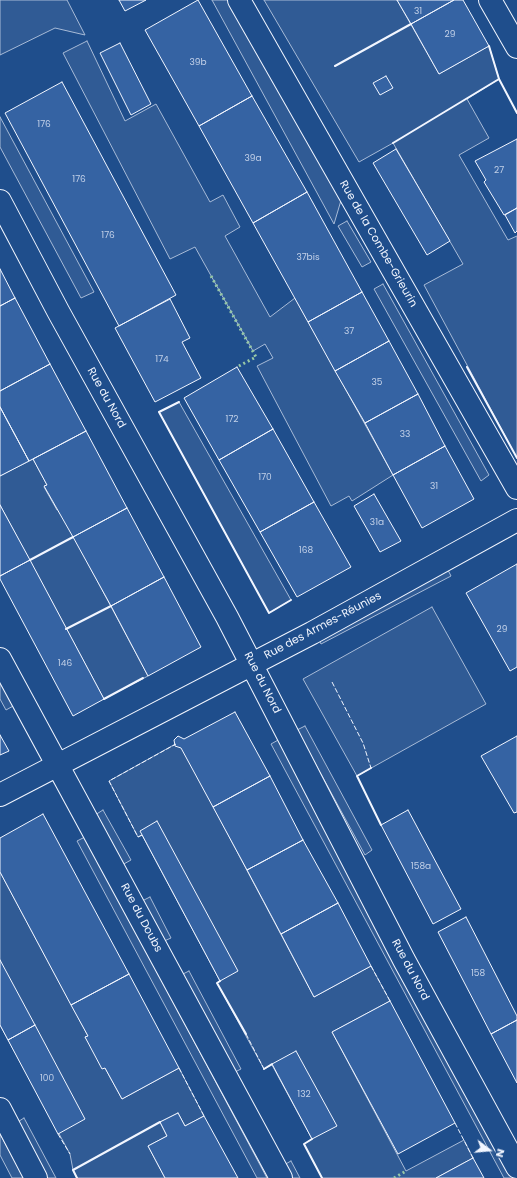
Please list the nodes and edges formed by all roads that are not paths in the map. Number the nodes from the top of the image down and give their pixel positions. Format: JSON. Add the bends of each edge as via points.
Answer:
{"nodes":[{"id":1,"x":240,"y":0,"type":"edge"},
{"id":2,"x":490,"y":0,"type":"edge"},
{"id":3,"x":517,"y":47,"type":"edge"},
{"id":4,"x":0,"y":201,"type":"edge"},
{"id":5,"x":517,"y":488,"type":"edge"},
{"id":6,"x":517,"y":520,"type":"edge"},
{"id":7,"x":0,"y":659,"type":"edge"},
{"id":8,"x":252,"y":664,"type":"junction"},
{"id":9,"x":56,"y":766,"type":"junction"},
{"id":10,"x":0,"y":795,"type":"edge"},
{"id":11,"x":0,"y":1109,"type":"edge"},
{"id":12,"x":517,"y":1167,"type":"edge"},
{"id":13,"x":36,"y":1178,"type":"edge"},
{"id":14,"x":281,"y":1178,"type":"edge"}],
"edges":[{"from":1,"to":5,"type":"street","name":"Rue de la Combe-Grieurin"},
{"from":2,"to":3,"type":"street"},
{"from":4,"to":8,"type":"street","name":"Rue du Nord"},
{"from":6,"to":8,"type":"street","name":"Rue des Armes-Réunies"},
{"from":7,"to":9,"type":"street","name":"Rue du Doubs"},
{"from":8,"to":9,"type":"street","name":"Rue des Armes-Réunies"},
{"from":8,"to":12,"type":"street","name":"Rue du Nord","via":[[400,953]]},
{"from":9,"to":10,"type":"street","name":"Rue des Armes-Réunies"},
{"from":9,"to":14,"type":"street","name":"Rue du Doubs"},
{"from":11,"to":13,"type":"street"}]}
